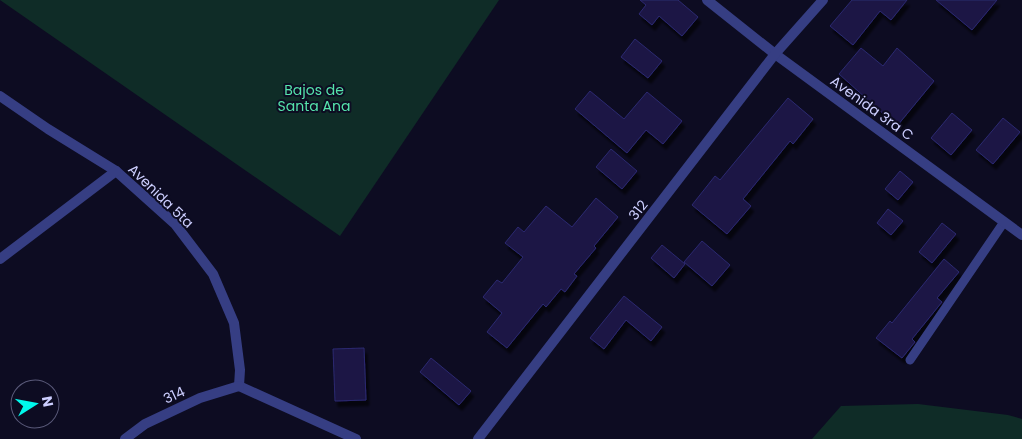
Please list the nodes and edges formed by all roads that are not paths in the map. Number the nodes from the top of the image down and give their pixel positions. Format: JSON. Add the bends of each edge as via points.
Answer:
{"nodes":[{"id":1,"x":707,"y":0,"type":"edge"},
{"id":2,"x":823,"y":0,"type":"edge"},
{"id":3,"x":775,"y":54,"type":"junction"},
{"id":4,"x":0,"y":96,"type":"edge"},
{"id":5,"x":116,"y":171,"type":"junction"},
{"id":6,"x":1004,"y":222,"type":"junction"},
{"id":7,"x":1022,"y":235,"type":"edge"},
{"id":8,"x":0,"y":259,"type":"edge"},
{"id":9,"x":910,"y":360,"type":"dead end"},
{"id":10,"x":238,"y":386,"type":"junction"},
{"id":11,"x":125,"y":439,"type":"edge"},
{"id":12,"x":356,"y":439,"type":"edge"},
{"id":13,"x":478,"y":439,"type":"edge"}],
"edges":[{"from":1,"to":3,"type":"street","name":"Avenida 3ra C"},
{"from":2,"to":3,"type":"street","name":"312"},
{"from":3,"to":6,"type":"street","name":"Avenida 3ra C"},
{"from":3,"to":13,"type":"street","name":"312"},
{"from":4,"to":5,"type":"street","name":"Avenida 5ta"},
{"from":5,"to":8,"type":"street"},
{"from":5,"to":10,"type":"street","name":"Avenida 5ta","via":[[175,224],[213,274],[234,323],[240,370]]},
{"from":6,"to":7,"type":"street","name":"Avenida 3ra C"},
{"from":6,"to":9,"type":"lane"},
{"from":10,"to":11,"type":"street","name":"314","via":[[200,398],[145,424]]},
{"from":10,"to":12,"type":"street"}]}
